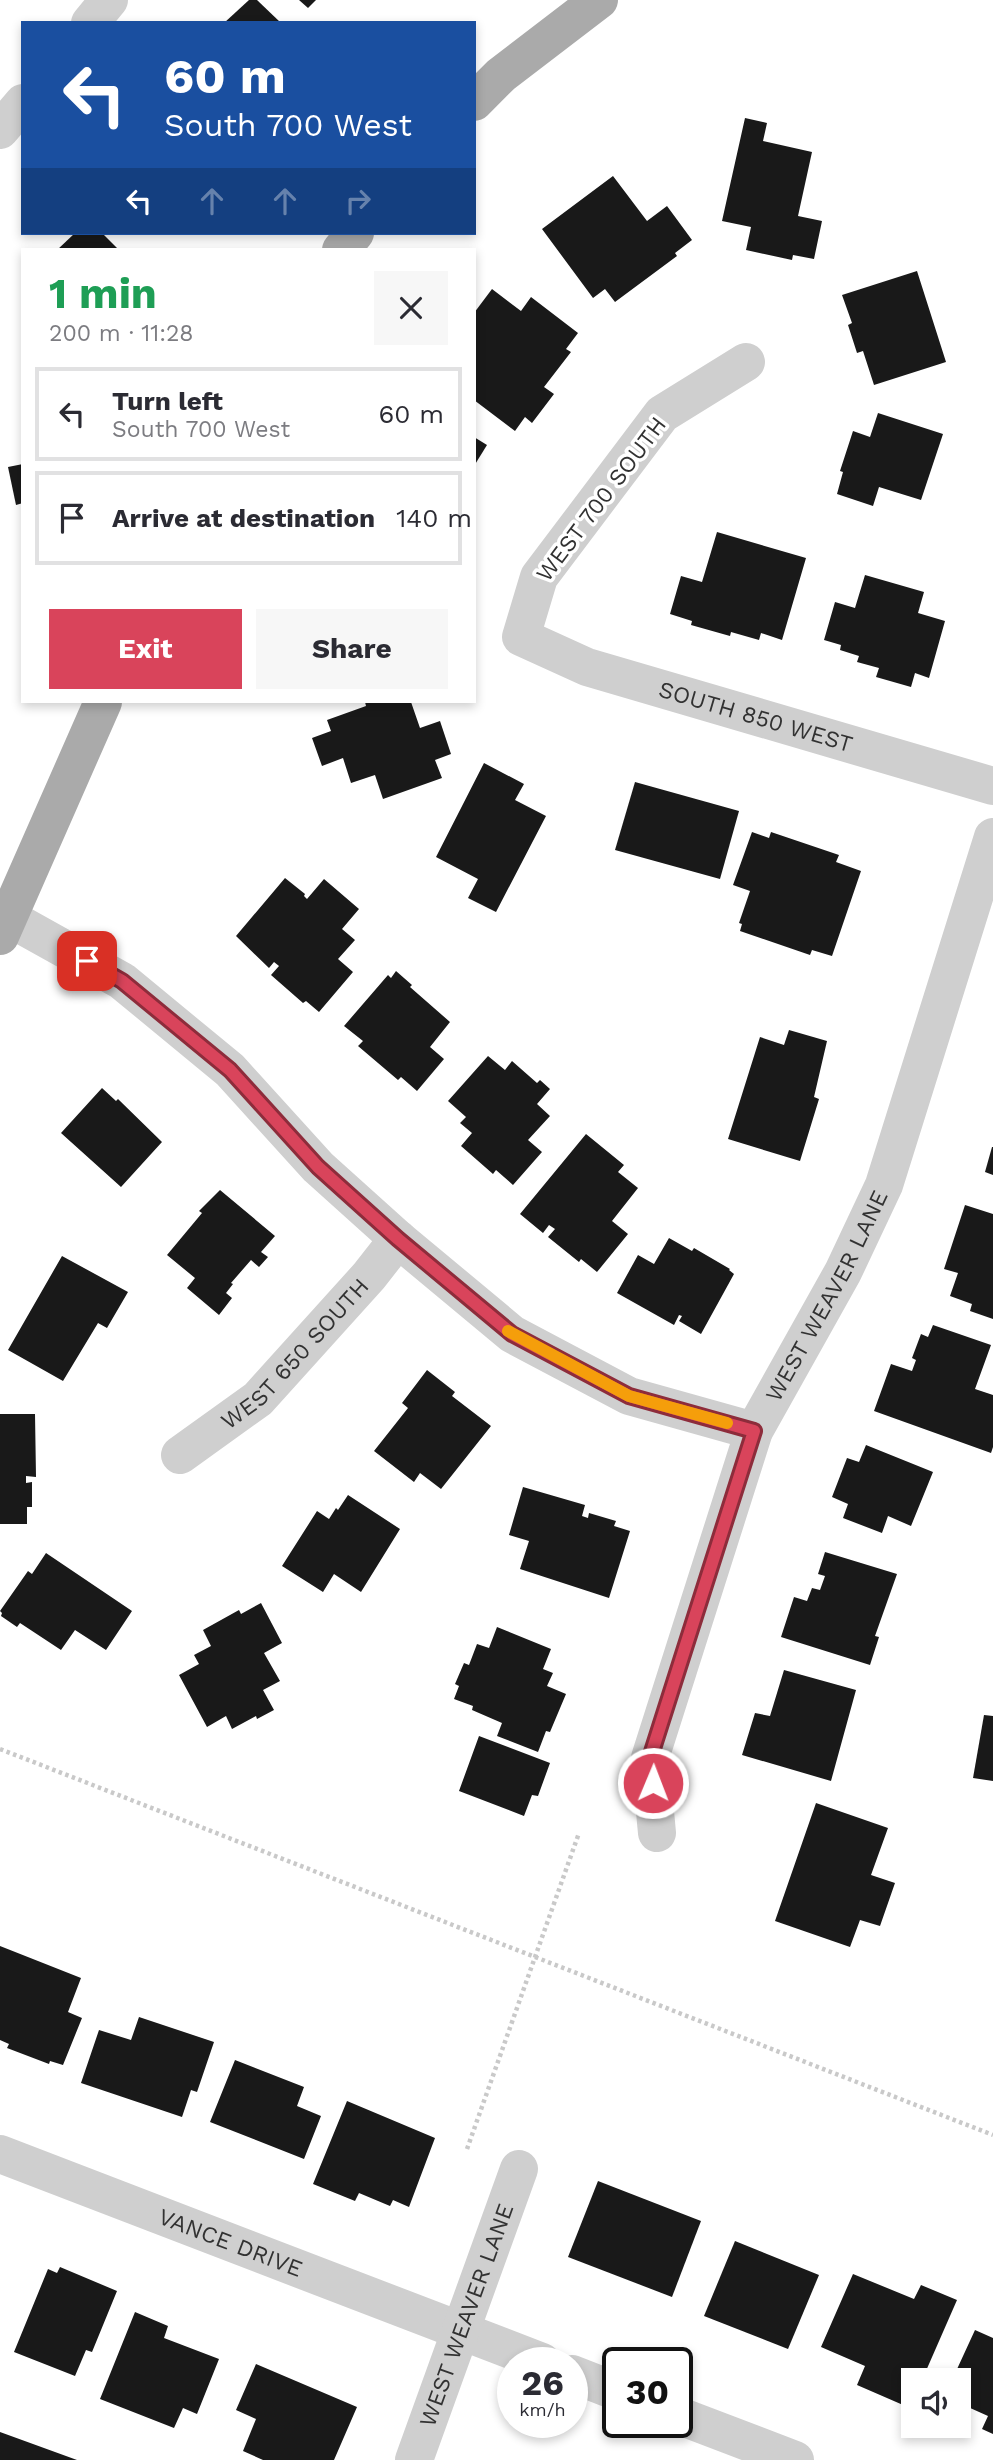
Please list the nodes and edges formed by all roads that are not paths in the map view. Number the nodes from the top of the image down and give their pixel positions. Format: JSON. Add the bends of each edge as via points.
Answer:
{"nodes":[{"id":1,"x":108,"y":0,"type":"edge"},
{"id":2,"x":599,"y":0,"type":"edge"},
{"id":3,"x":92,"y":21,"type":"edge"},
{"id":4,"x":476,"y":100,"type":"edge"},
{"id":5,"x":21,"y":105,"type":"edge"},
{"id":6,"x":0,"y":130,"type":"edge"},
{"id":7,"x":746,"y":362,"type":"dead end"},
{"id":8,"x":521,"y":637,"type":"joint"},
{"id":9,"x":103,"y":703,"type":"edge"},
{"id":10,"x":993,"y":786,"type":"edge"},
{"id":11,"x":993,"y":837,"type":"edge"},
{"id":12,"x":3,"y":922,"type":"edge"},
{"id":13,"x":398,"y":1239,"type":"junction"},
{"id":14,"x":754,"y":1431,"type":"junction"},
{"id":15,"x":180,"y":1455,"type":"dead end"},
{"id":16,"x":657,"y":1833,"type":"dead end"},
{"id":17,"x":0,"y":2154,"type":"edge"},
{"id":18,"x":519,"y":2169,"type":"dead end"},
{"id":19,"x":460,"y":2331,"type":"junction"},
{"id":20,"x":502,"y":2347,"type":"edge"},
{"id":21,"x":693,"y":2420,"type":"edge"},
{"id":22,"x":414,"y":2460,"type":"edge"},
{"id":23,"x":795,"y":2460,"type":"edge"}],
"edges":[{"from":1,"to":3,"type":"street"},
{"from":2,"to":4,"type":"main road","via":[[501,75]]},
{"from":5,"to":6,"type":"street"},
{"from":7,"to":8,"type":"street","name":"WEST 700 SOUTH","via":[[662,414],[539,576]]},
{"from":8,"to":10,"type":"street","name":"SOUTH 850 WEST","via":[[587,667]]},
{"from":9,"to":12,"type":"main road"},
{"from":11,"to":14,"type":"street","name":"WEST WEAVER LANE","via":[[884,1185],[843,1272]]},
{"from":12,"to":13,"type":"street","via":[[122,981],[230,1070],[318,1167]]},
{"from":13,"to":14,"type":"street","via":[[512,1334],[629,1396]]},
{"from":13,"to":15,"type":"street","name":"WEST 650 SOUTH","via":[[258,1399]]},
{"from":14,"to":16,"type":"street","name":"WEST WEAVER LANE","via":[[650,1758]]},
{"from":17,"to":19,"type":"street","name":"VANCE DRIVE"},
{"from":18,"to":19,"type":"street","name":"WEST WEAVER LANE"},
{"from":19,"to":20,"type":"street","name":"VANCE DRIVE"},
{"from":19,"to":22,"type":"street","name":"WEST WEAVER LANE"},
{"from":21,"to":23,"type":"street"}]}
